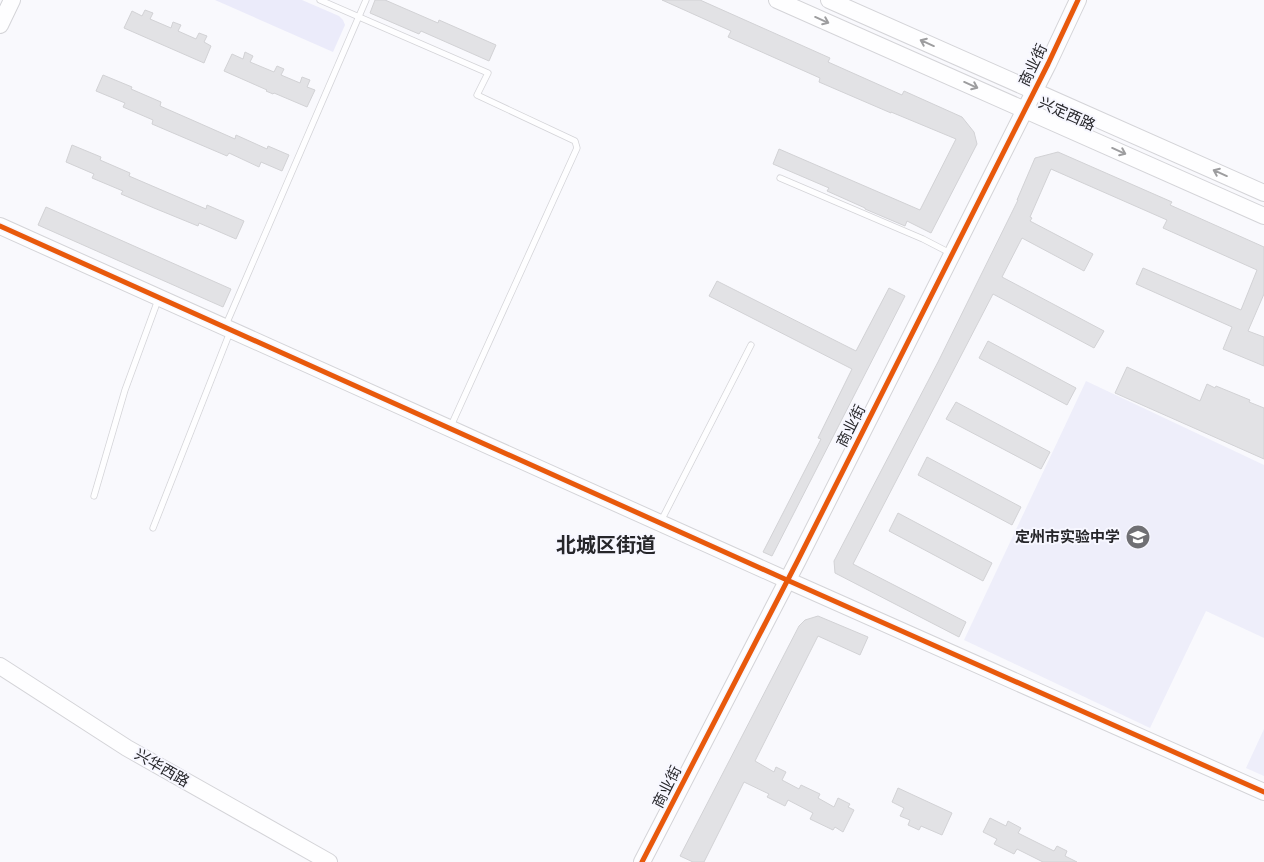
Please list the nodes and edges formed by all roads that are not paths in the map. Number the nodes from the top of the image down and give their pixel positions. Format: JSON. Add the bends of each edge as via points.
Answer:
{"nodes":[{"id":1,"x":12,"y":0,"type":"edge"},
{"id":2,"x":320,"y":0,"type":"edge"},
{"id":3,"x":366,"y":0,"type":"edge"},
{"id":4,"x":777,"y":0,"type":"edge"},
{"id":5,"x":829,"y":0,"type":"edge"},
{"id":6,"x":1078,"y":0,"type":"edge"},
{"id":7,"x":358,"y":17,"type":"junction"},
{"id":8,"x":0,"y":25,"type":"edge"},
{"id":9,"x":1034,"y":90,"type":"junction"},
{"id":10,"x":1025,"y":109,"type":"junction"},
{"id":11,"x":780,"y":178,"type":"dead end"},
{"id":12,"x":1264,"y":193,"type":"edge"},
{"id":13,"x":1264,"y":216,"type":"edge"},
{"id":14,"x":0,"y":226,"type":"edge"},
{"id":15,"x":952,"y":254,"type":"junction"},
{"id":16,"x":159,"y":298,"type":"junction"},
{"id":17,"x":228,"y":329,"type":"junction"},
{"id":18,"x":751,"y":345,"type":"dead end"},
{"id":19,"x":450,"y":428,"type":"junction"},
{"id":20,"x":94,"y":496,"type":"dead end"},
{"id":21,"x":660,"y":523,"type":"junction"},
{"id":22,"x":153,"y":528,"type":"dead end"},
{"id":23,"x":787,"y":580,"type":"junction"},
{"id":24,"x":0,"y":666,"type":"edge"},
{"id":25,"x":1264,"y":792,"type":"edge"},
{"id":26,"x":329,"y":862,"type":"edge"},
{"id":27,"x":642,"y":862,"type":"edge"}],
"edges":[{"from":1,"to":8,"type":"street"},
{"from":2,"to":7,"type":"lane"},
{"from":3,"to":7,"type":"lane"},
{"from":4,"to":10,"type":"street","name":"兴定西路","one_way":true},
{"from":9,"to":5,"type":"street","name":"兴定西路","one_way":true},
{"from":6,"to":9,"type":"street","name":"商业街"},
{"from":7,"to":17,"type":"lane"},
{"from":7,"to":19,"type":"lane","via":[[488,73],[477,95],[575,141],[577,148]]},
{"from":9,"to":10,"type":"street","name":"商业街"},
{"from":12,"to":9,"type":"street","name":"兴定西路","one_way":true},
{"from":10,"to":13,"type":"street","name":"兴定西路","one_way":true},
{"from":10,"to":15,"type":"street","name":"商业街"},
{"from":11,"to":15,"type":"lane"},
{"from":14,"to":16,"type":"street"},
{"from":15,"to":23,"type":"street","name":"商业街"},
{"from":16,"to":17,"type":"street"},
{"from":16,"to":20,"type":"lane","via":[[125,390]]},
{"from":17,"to":19,"type":"street"},
{"from":17,"to":22,"type":"lane"},
{"from":18,"to":21,"type":"lane"},
{"from":19,"to":21,"type":"street"},
{"from":21,"to":23,"type":"street"},
{"from":23,"to":25,"type":"street"},
{"from":23,"to":27,"type":"street","name":"商业街"},
{"from":24,"to":26,"type":"street","name":"兴华西路","via":[[127,748]]}]}
